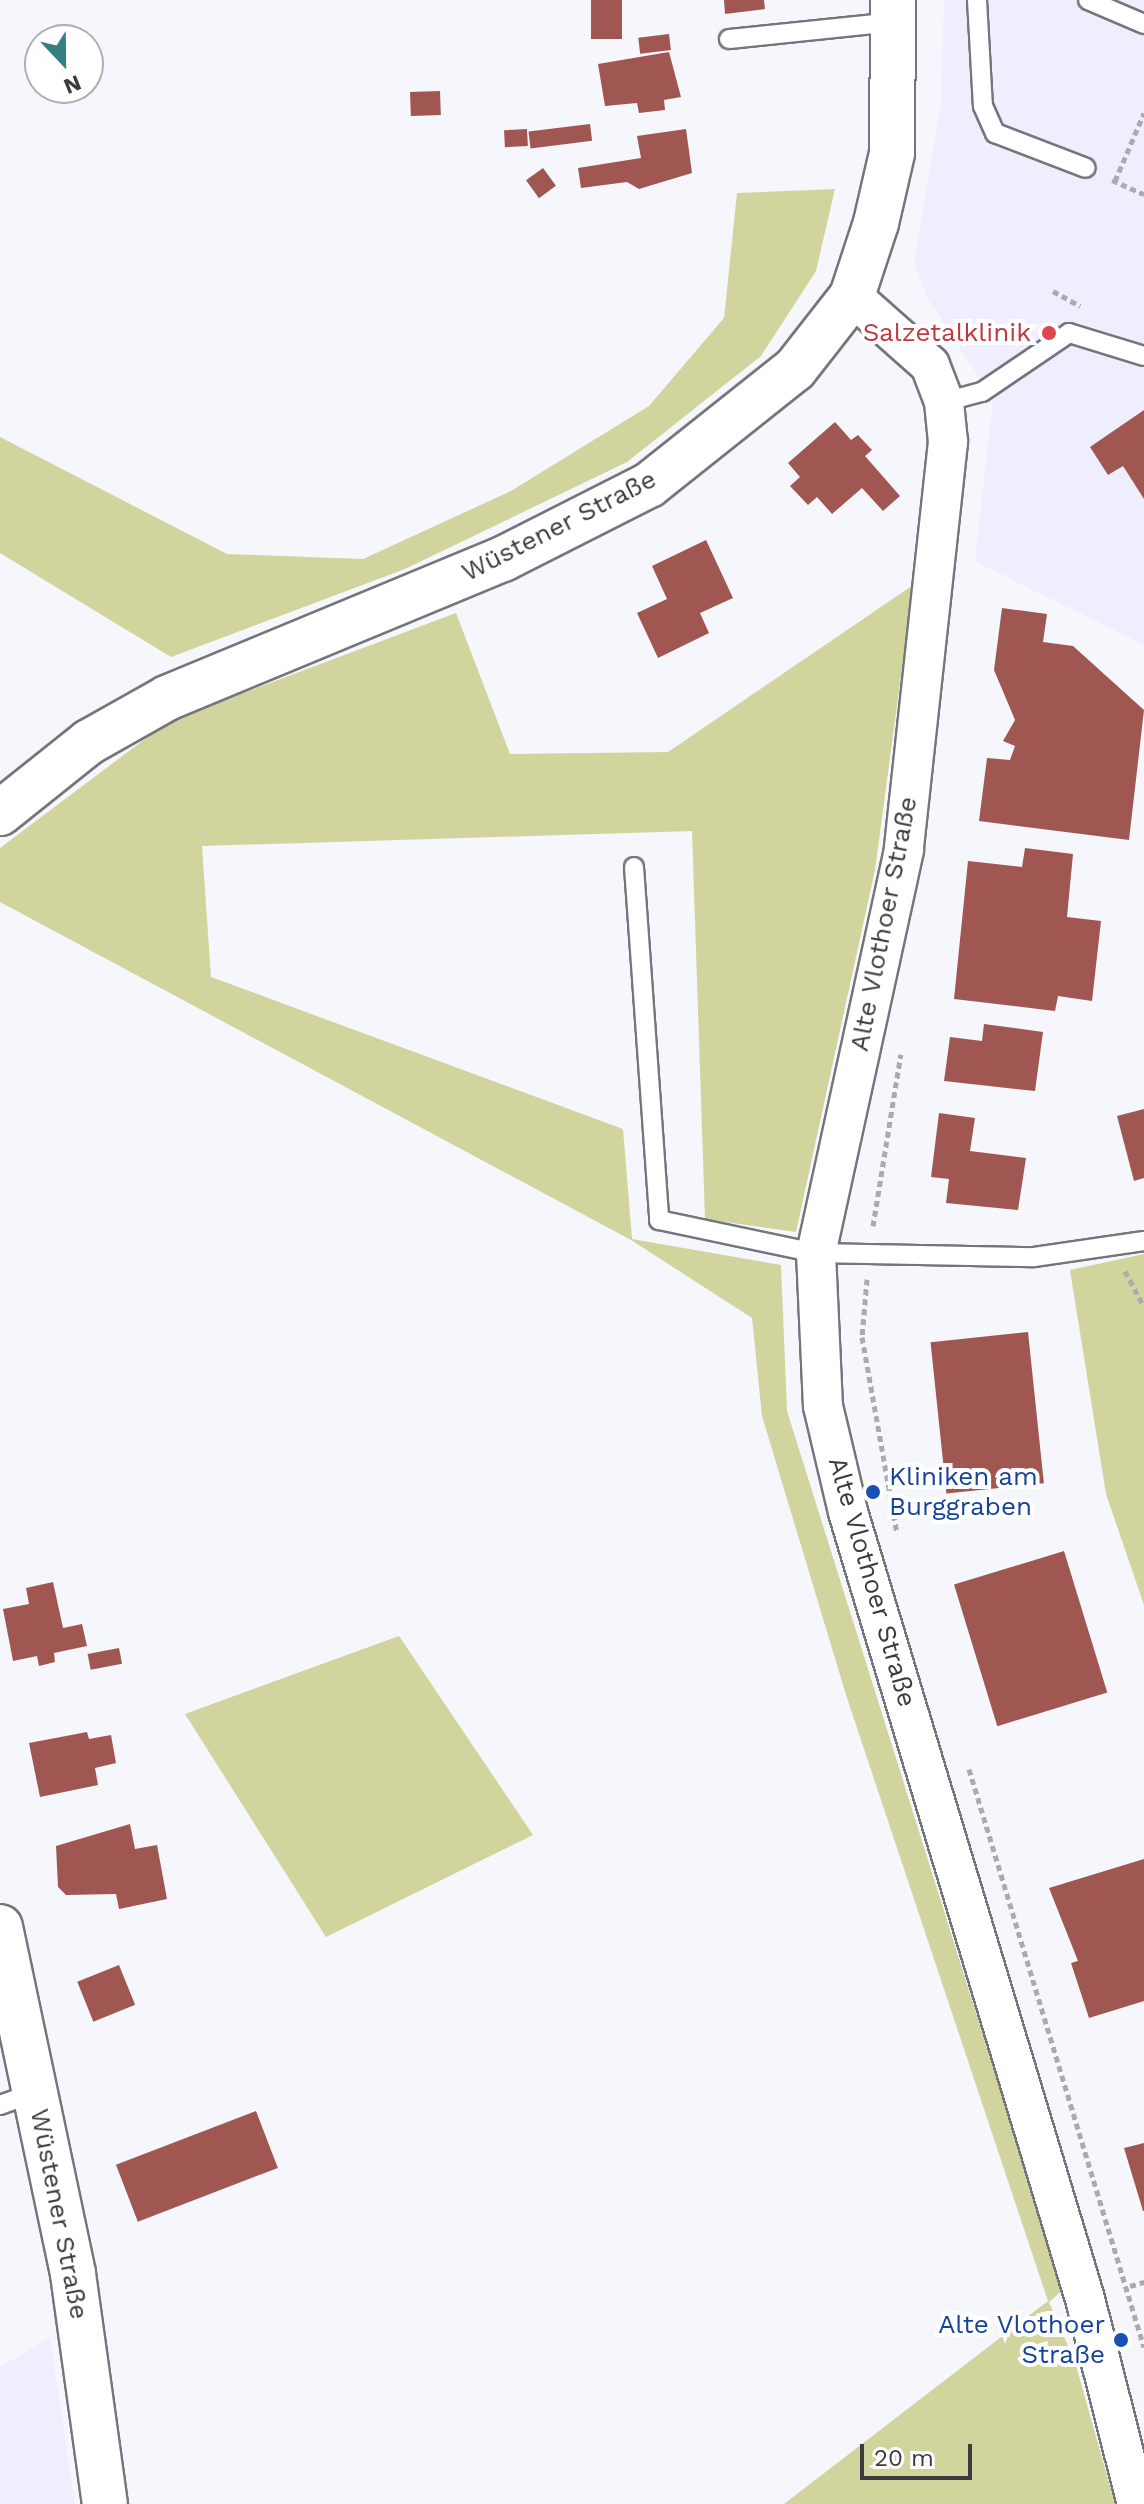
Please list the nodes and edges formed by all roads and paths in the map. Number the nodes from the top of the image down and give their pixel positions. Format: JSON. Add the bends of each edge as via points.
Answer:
{"nodes":[{"id":1,"x":977,"y":0,"type":"edge"},
{"id":2,"x":1088,"y":0,"type":"edge"},
{"id":3,"x":894,"y":11,"type":"edge"},
{"id":4,"x":1144,"y":24,"type":"edge"},
{"id":5,"x":729,"y":39,"type":"dead end"},
{"id":6,"x":1144,"y":113,"type":"edge"},
{"id":7,"x":1086,"y":168,"type":"joint"},
{"id":8,"x":1115,"y":181,"type":"junction"},
{"id":9,"x":1144,"y":194,"type":"edge"},
{"id":10,"x":852,"y":296,"type":"junction"},
{"id":11,"x":1144,"y":356,"type":"edge"},
{"id":12,"x":944,"y":402,"type":"junction"},
{"id":13,"x":0,"y":813,"type":"edge"},
{"id":14,"x":634,"y":867,"type":"dead end"},
{"id":15,"x":904,"y":1039,"type":"dead end"},
{"id":16,"x":1144,"y":1241,"type":"edge"},
{"id":17,"x":1117,"y":1248,"type":"junction"},
{"id":18,"x":816,"y":1253,"type":"junction"},
{"id":19,"x":869,"y":1254,"type":"junction"},
{"id":20,"x":1144,"y":1306,"type":"edge"},
{"id":21,"x":899,"y":1541,"type":"dead end"},
{"id":22,"x":967,"y":1764,"type":"dead end"},
{"id":23,"x":0,"y":1927,"type":"edge"},
{"id":24,"x":17,"y":2098,"type":"edge"},
{"id":25,"x":1144,"y":2282,"type":"edge"},
{"id":26,"x":1130,"y":2286,"type":"junction"},
{"id":27,"x":1144,"y":2347,"type":"edge"},
{"id":28,"x":105,"y":2504,"type":"edge"},
{"id":29,"x":1137,"y":2504,"type":"edge"}],
"edges":[{"from":1,"to":7,"type":"lane","via":[[983,106],[995,133]]},
{"from":2,"to":4,"type":"lane"},
{"from":3,"to":5,"type":"lane"},
{"from":3,"to":10,"type":"main road","name":"Wüstener Straße","via":[[892,153]]},
{"from":6,"to":8,"type":"path"},
{"from":7,"to":8,"type":"path"},
{"from":8,"to":9,"type":"path"},
{"from":10,"to":12,"type":"street","name":"Alte Vlothoer Straße","via":[[930,365]]},
{"from":10,"to":13,"type":"main road","name":"Wüstener Straße","via":[[795,369],[649,485],[503,559],[167,698],[89,742]]},
{"from":11,"to":12,"type":"lane","via":[[1069,333],[982,392]]},
{"from":12,"to":18,"type":"street","name":"Alte Vlothoer Straße","via":[[948,442],[904,850]]},
{"from":14,"to":18,"type":"lane","via":[[659,1220]]},
{"from":15,"to":19,"type":"path"},
{"from":16,"to":17,"type":"lane"},
{"from":17,"to":19,"type":"lane","via":[[1034,1257]]},
{"from":17,"to":20,"type":"path"},
{"from":18,"to":19,"type":"lane"},
{"from":18,"to":29,"type":"street","name":"Alte Vlothoer Straße","via":[[823,1406],[848,1512],[1085,2299]]},
{"from":19,"to":21,"type":"path","via":[[862,1337]]},
{"from":22,"to":26,"type":"path"},
{"from":23,"to":24,"type":"main road","name":"Wüstener Straße"},
{"from":24,"to":28,"type":"main road","name":"Wüstener Straße","via":[[73,2274]]},
{"from":25,"to":26,"type":"path"},
{"from":26,"to":27,"type":"path"}]}
